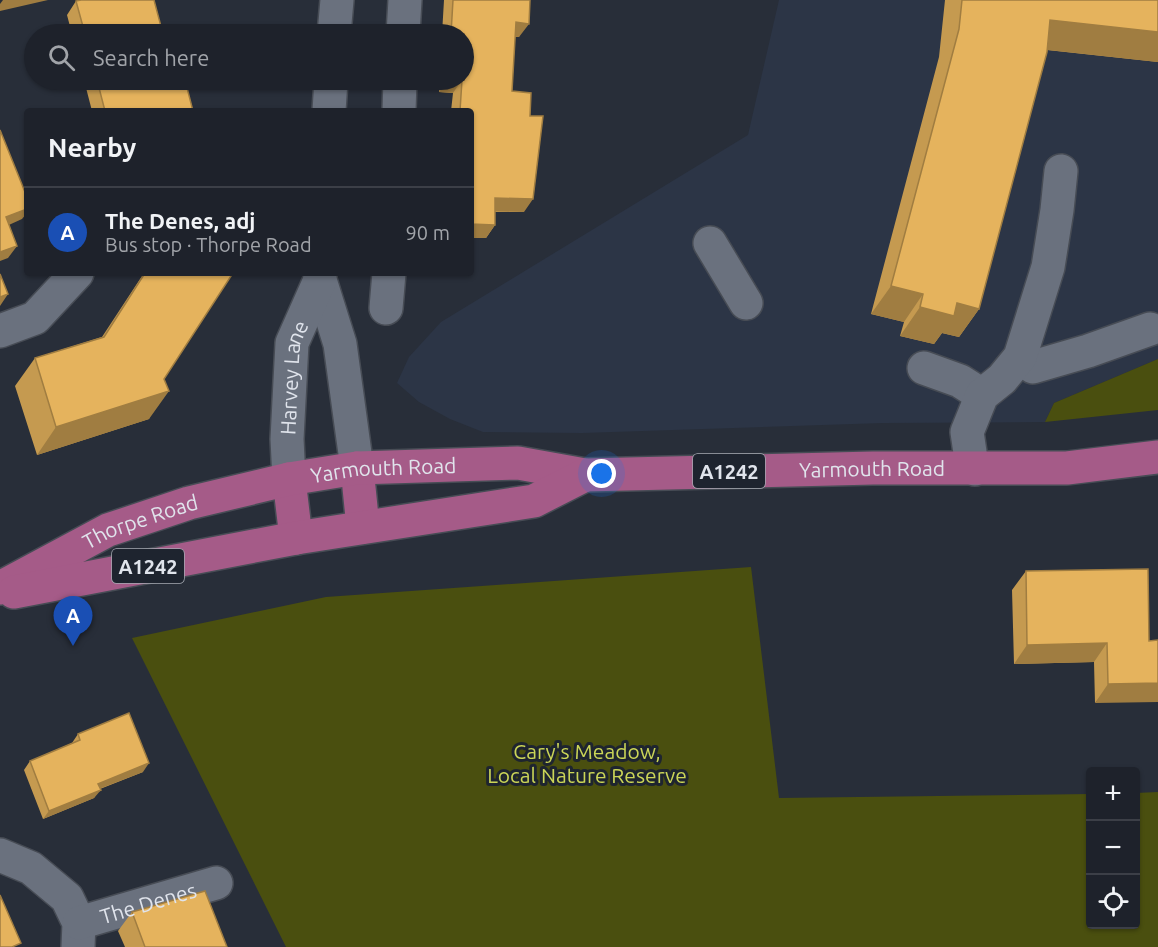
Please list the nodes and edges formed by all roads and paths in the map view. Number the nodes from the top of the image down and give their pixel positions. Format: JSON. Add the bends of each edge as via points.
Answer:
{"nodes":[{"id":1,"x":337,"y":0,"type":"edge"},
{"id":2,"x":405,"y":0,"type":"edge"},
{"id":3,"x":335,"y":24,"type":"edge"},
{"id":4,"x":404,"y":24,"type":"edge"},
{"id":5,"x":330,"y":90,"type":"edge"},
{"id":6,"x":400,"y":90,"type":"edge"},
{"id":7,"x":329,"y":108,"type":"edge"},
{"id":8,"x":399,"y":108,"type":"edge"},
{"id":9,"x":1061,"y":171,"type":"dead end"},
{"id":10,"x":710,"y":243,"type":"dead end"},
{"id":11,"x":74,"y":276,"type":"edge"},
{"id":12,"x":389,"y":276,"type":"edge"},
{"id":13,"x":320,"y":277,"type":"edge"},
{"id":14,"x":746,"y":303,"type":"dead end"},
{"id":15,"x":386,"y":308,"type":"dead end"},
{"id":16,"x":1150,"y":329,"type":"dead end"},
{"id":17,"x":0,"y":331,"type":"edge"},
{"id":18,"x":1020,"y":357,"type":"junction"},
{"id":19,"x":924,"y":368,"type":"dead end"},
{"id":20,"x":982,"y":394,"type":"junction"},
{"id":21,"x":1158,"y":458,"type":"edge"},
{"id":22,"x":357,"y":468,"type":"junction"},
{"id":23,"x":975,"y":469,"type":"junction"},
{"id":24,"x":585,"y":475,"type":"junction"},
{"id":25,"x":289,"y":479,"type":"junction"},
{"id":26,"x":363,"y":527,"type":"junction"},
{"id":27,"x":296,"y":538,"type":"junction"},
{"id":28,"x":0,"y":588,"type":"edge"},
{"id":29,"x":0,"y":594,"type":"edge"},
{"id":30,"x":0,"y":855,"type":"edge"},
{"id":31,"x":216,"y":883,"type":"dead end"},
{"id":32,"x":79,"y":935,"type":"edge"}],
"edges":[{"from":1,"to":3,"type":"street"},
{"from":2,"to":4,"type":"street"},
{"from":5,"to":7,"type":"street"},
{"from":6,"to":8,"type":"street"},
{"from":9,"to":18,"type":"street","via":[[1048,267]]},
{"from":10,"to":14,"type":"street"},
{"from":11,"to":17,"type":"street","via":[[35,318]]},
{"from":12,"to":15,"type":"street"},
{"from":13,"to":22,"type":"street","name":"Harvey Lane","via":[[340,344]]},
{"from":13,"to":25,"type":"street","name":"Harvey Lane","via":[[292,343]]},
{"from":16,"to":18,"type":"street","via":[[1033,367]]},
{"from":18,"to":20,"type":"street","via":[[1002,379]]},
{"from":19,"to":20,"type":"street"},
{"from":20,"to":23,"type":"street","via":[[967,432]]},
{"from":21,"to":23,"type":"main road","name":"Yarmouth Road","number":"A1242","via":[[1067,468]]},
{"from":22,"to":24,"type":"main road","name":"Yarmouth Road","number":"A1242","via":[[518,464]]},
{"from":22,"to":25,"type":"main road","name":"Yarmouth Road","number":"A1242"},
{"from":22,"to":26,"type":"main road"},
{"from":23,"to":24,"type":"main road","name":"Yarmouth Road","number":"A1242"},
{"from":24,"to":26,"type":"main road","name":"Yarmouth Road","number":"A1242","via":[[534,501]]},
{"from":25,"to":27,"type":"main road"},
{"from":25,"to":28,"type":"main road","name":"Thorpe Road","number":"A1242","via":[[189,503],[108,530]]},
{"from":26,"to":27,"type":"main road","name":"Yarmouth Road","number":"A1242"},
{"from":27,"to":29,"type":"main road","name":"Thorpe Road","number":"A1242"},
{"from":30,"to":32,"type":"street","name":"The Denes","via":[[31,868],[67,898]]},
{"from":31,"to":32,"type":"street","name":"The Denes"}]}
